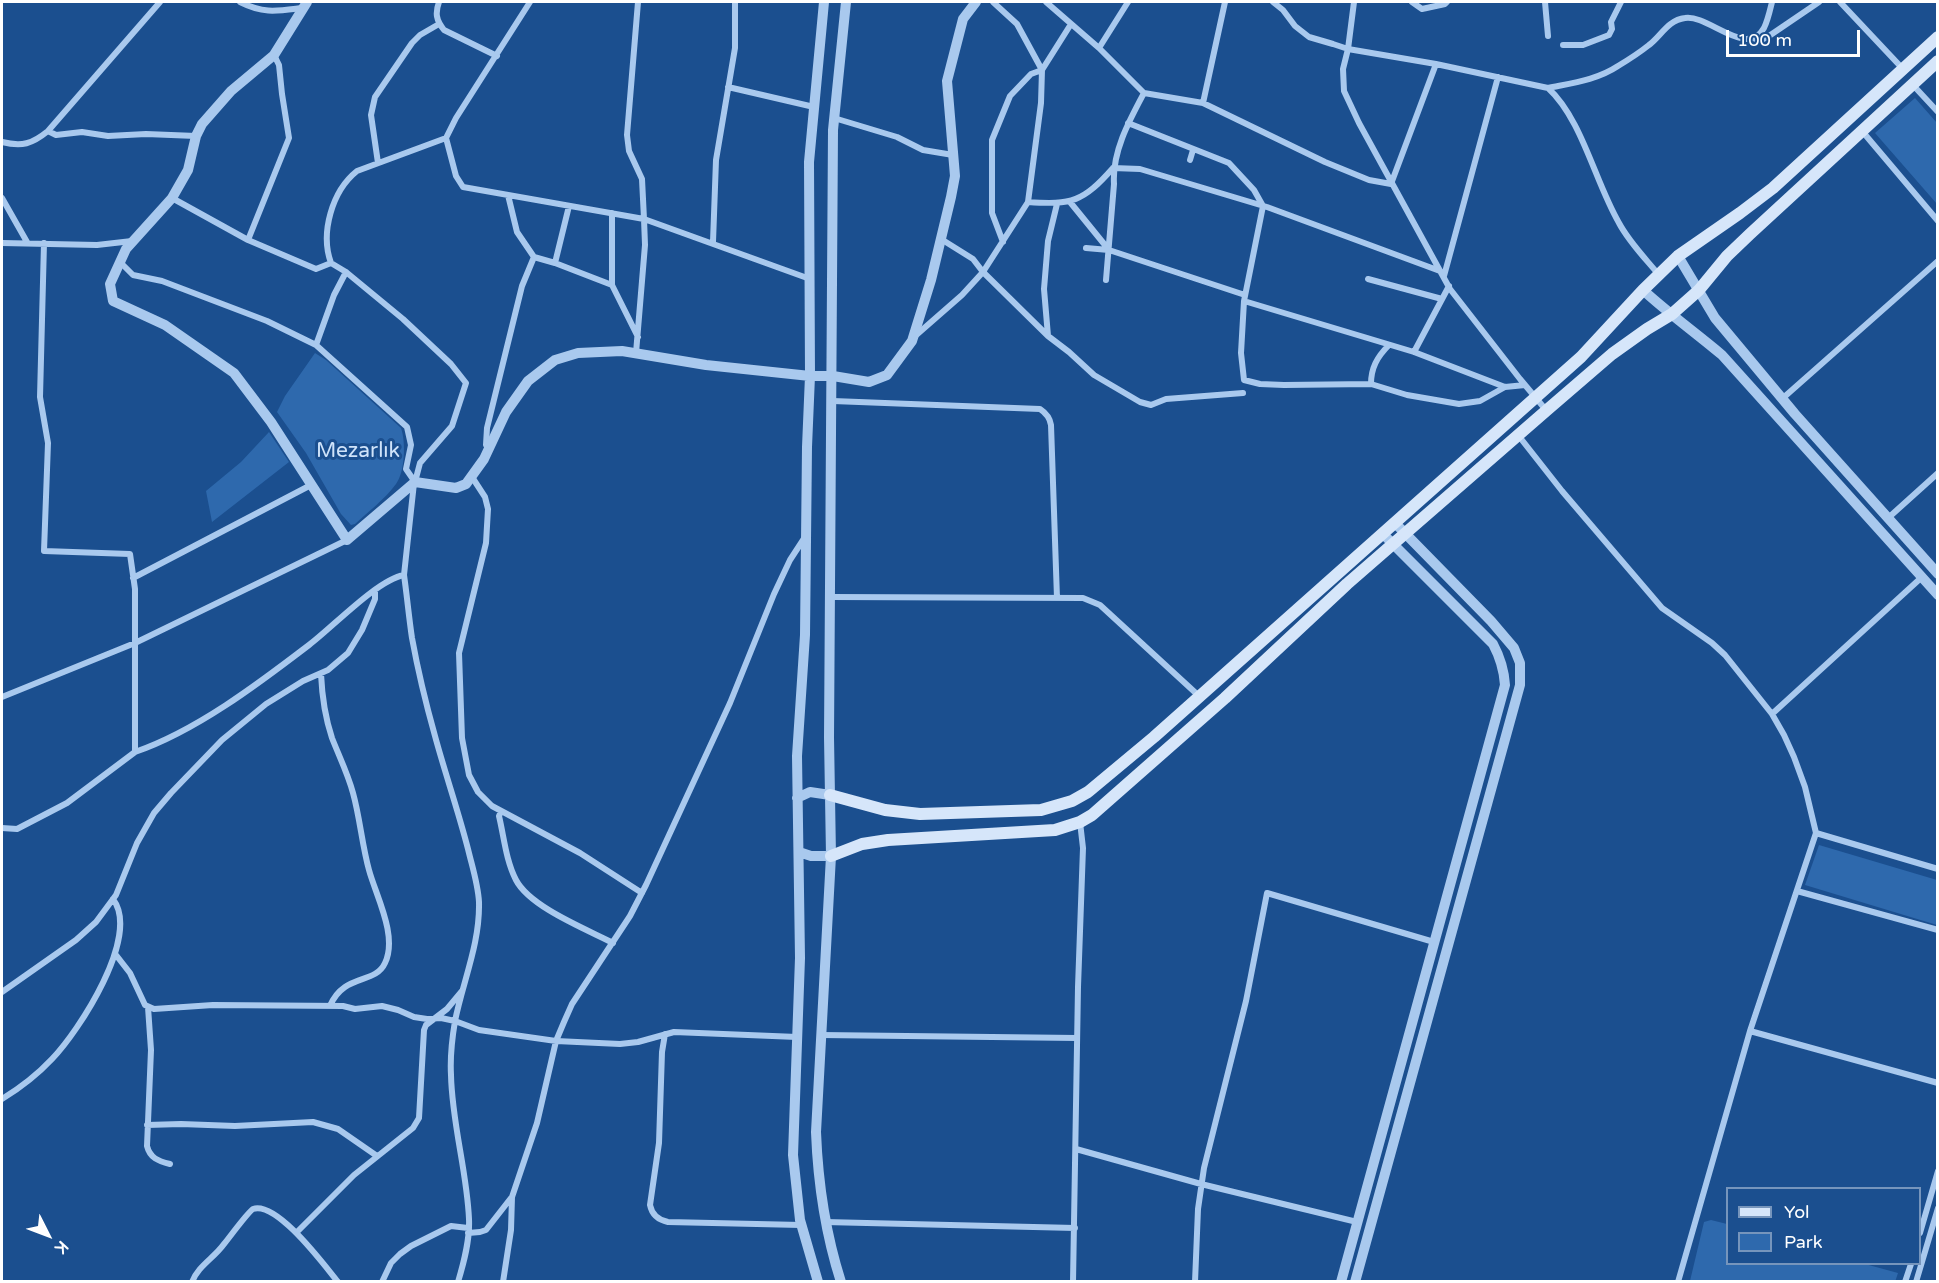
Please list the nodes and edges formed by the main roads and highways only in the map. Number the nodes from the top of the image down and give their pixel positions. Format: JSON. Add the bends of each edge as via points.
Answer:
{"nodes":[{"id":1,"x":1938,"y":37,"type":"edge"},
{"id":2,"x":1938,"y":61,"type":"edge"},
{"id":3,"x":830,"y":795,"type":"road end"},
{"id":4,"x":831,"y":856,"type":"road end"}],
"edges":[{"from":1,"to":3,"type":"main road","via":[[1773,188],[1678,256],[1596,342],[1088,792],[1041,810],[920,814],[885,810]]},
{"from":2,"to":4,"type":"main road","via":[[1727,256],[1699,290],[1672,314],[1621,347],[1405,533],[1104,807],[1080,822],[1055,830],[888,840],[862,844]]}]}
